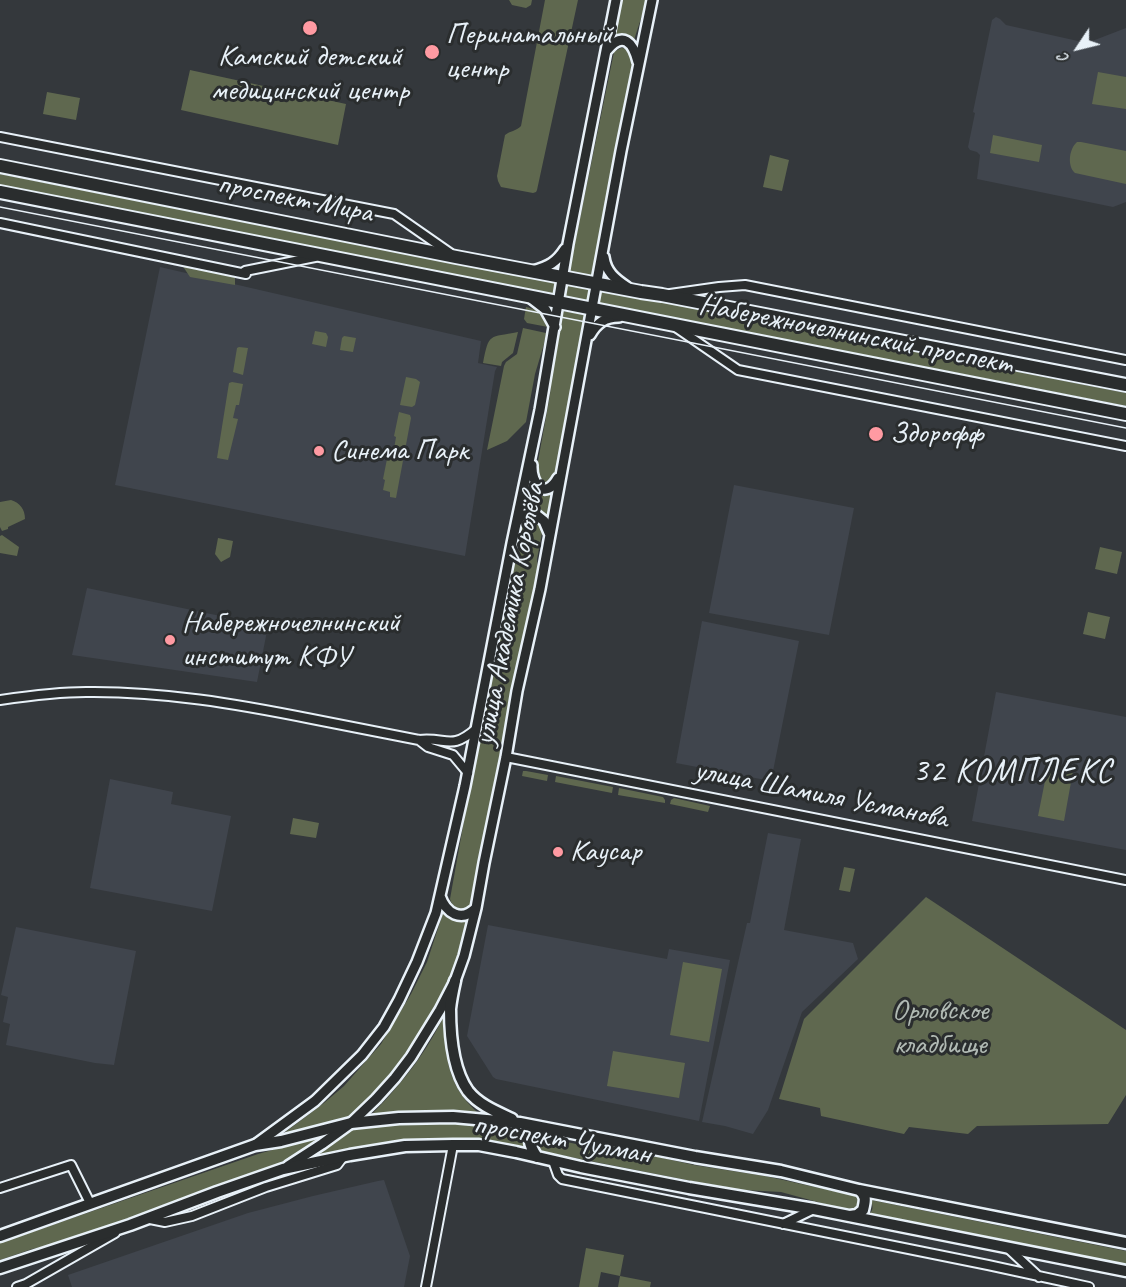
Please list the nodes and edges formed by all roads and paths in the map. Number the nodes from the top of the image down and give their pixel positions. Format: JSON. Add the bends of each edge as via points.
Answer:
{"nodes":[{"id":1,"x":616,"y":0,"type":"edge"},
{"id":2,"x":652,"y":0,"type":"edge"},
{"id":3,"x":607,"y":50,"type":"junction"},
{"id":4,"x":639,"y":64,"type":"junction"},
{"id":5,"x":0,"y":137,"type":"edge"},
{"id":6,"x":0,"y":166,"type":"edge"},
{"id":7,"x":0,"y":192,"type":"edge"},
{"id":8,"x":0,"y":223,"type":"edge"},
{"id":9,"x":568,"y":244,"type":"junction"},
{"id":10,"x":603,"y":252,"type":"junction"},
{"id":11,"x":321,"y":255,"type":"junction"},
{"id":12,"x":456,"y":257,"type":"junction"},
{"id":13,"x":532,"y":271,"type":"junction"},
{"id":14,"x":562,"y":277,"type":"junction"},
{"id":15,"x":581,"y":280,"type":"joint"},
{"id":16,"x":597,"y":284,"type":"junction"},
{"id":17,"x":632,"y":290,"type":"junction"},
{"id":18,"x":662,"y":295,"type":"junction"},
{"id":19,"x":528,"y":296,"type":"junction"},
{"id":20,"x":559,"y":302,"type":"junction"},
{"id":21,"x":575,"y":305,"type":"joint"},
{"id":22,"x":593,"y":309,"type":"junction"},
{"id":23,"x":627,"y":316,"type":"junction"},
{"id":24,"x":671,"y":324,"type":"junction"},
{"id":25,"x":555,"y":327,"type":"junction"},
{"id":26,"x":587,"y":340,"type":"junction"},
{"id":27,"x":1126,"y":360,"type":"edge"},
{"id":28,"x":1126,"y":385,"type":"edge"},
{"id":29,"x":1126,"y":414,"type":"edge"},
{"id":30,"x":1126,"y":446,"type":"edge"},
{"id":31,"x":532,"y":447,"type":"junction"},
{"id":32,"x":562,"y":471,"type":"junction"},
{"id":33,"x":516,"y":524,"type":"junction"},
{"id":34,"x":550,"y":535,"type":"junction"},
{"id":35,"x":0,"y":700,"type":"edge"},
{"id":36,"x":476,"y":729,"type":"junction"},
{"id":37,"x":419,"y":740,"type":"junction"},
{"id":38,"x":507,"y":757,"type":"junction"},
{"id":39,"x":468,"y":773,"type":"junction"},
{"id":40,"x":1126,"y":880,"type":"edge"},
{"id":41,"x":440,"y":896,"type":"junction"},
{"id":42,"x":476,"y":908,"type":"junction"},
{"id":43,"x":455,"y":981,"type":"junction"},
{"id":44,"x":351,"y":1123,"type":"junction"},
{"id":45,"x":520,"y":1123,"type":"junction"},
{"id":46,"x":540,"y":1127,"type":"junction"},
{"id":47,"x":255,"y":1144,"type":"junction"},
{"id":48,"x":453,"y":1145,"type":"junction"},
{"id":49,"x":343,"y":1157,"type":"junction"},
{"id":50,"x":537,"y":1157,"type":"junction"},
{"id":51,"x":553,"y":1161,"type":"junction"},
{"id":52,"x":283,"y":1169,"type":"junction"},
{"id":53,"x":0,"y":1188,"type":"edge"},
{"id":54,"x":859,"y":1190,"type":"junction"},
{"id":55,"x":90,"y":1203,"type":"junction"},
{"id":56,"x":814,"y":1209,"type":"junction"},
{"id":57,"x":850,"y":1216,"type":"junction"},
{"id":58,"x":149,"y":1218,"type":"junction"},
{"id":59,"x":783,"y":1224,"type":"junction"},
{"id":60,"x":130,"y":1225,"type":"junction"},
{"id":61,"x":0,"y":1236,"type":"edge"},
{"id":62,"x":1126,"y":1243,"type":"edge"},
{"id":63,"x":1009,"y":1248,"type":"junction"},
{"id":64,"x":0,"y":1268,"type":"edge"},
{"id":65,"x":1126,"y":1271,"type":"edge"},
{"id":66,"x":1039,"y":1277,"type":"junction"},
{"id":67,"x":26,"y":1286,"type":"edge"},
{"id":68,"x":17,"y":1287,"type":"edge"},
{"id":69,"x":426,"y":1287,"type":"edge"},
{"id":70,"x":1089,"y":1287,"type":"edge"}],
"edges":[{"from":1,"to":3,"type":"street","name":"улица Академика Королёва"},
{"from":2,"to":4,"type":"street","name":"улица Академика Королёва"},
{"from":3,"to":4,"type":"street","via":[[613,42],[629,42]]},
{"from":3,"to":9,"type":"street","name":"улица Академика Королёва"},
{"from":4,"to":10,"type":"street","name":"улица Академика Королёва"},
{"from":5,"to":12,"type":"street","via":[[394,214]]},
{"from":6,"to":12,"type":"main road","name":"проспект Мира"},
{"from":7,"to":11,"type":"main road","name":"проспект Мира"},
{"from":8,"to":11,"type":"street","via":[[246,274],[245,271]]},
{"from":9,"to":13,"type":"street","via":[[552,264]]},
{"from":9,"to":14,"type":"street","name":"улица Академика Королёва"},
{"from":10,"to":16,"type":"street","name":"улица Академика Королёва"},
{"from":10,"to":17,"type":"street","via":[[609,273]]},
{"from":11,"to":19,"type":"main road","name":"проспект Мира"},
{"from":12,"to":13,"type":"main road","name":"проспект Мира"},
{"from":13,"to":14,"type":"main road","name":"проспект Мира"},
{"from":14,"to":15,"type":"main road","name":"проспект Мира"},
{"from":14,"to":20,"type":"street","name":"улица Академика Королёва"},
{"from":15,"to":16,"type":"main road","name":"Набережночелнинский проспект"},
{"from":16,"to":17,"type":"main road","name":"Набережночелнинский проспект"},
{"from":16,"to":22,"type":"street","name":"улица Академика Королёва"},
{"from":17,"to":18,"type":"main road","name":"Набережночелнинский проспект"},
{"from":18,"to":27,"type":"street","via":[[746,285]]},
{"from":18,"to":28,"type":"main road","name":"Набережночелнинский проспект"},
{"from":19,"to":20,"type":"main road","name":"проспект Мира"},
{"from":19,"to":25,"type":"street","via":[[545,309]]},
{"from":20,"to":21,"type":"main road","name":"проспект Мира"},
{"from":20,"to":25,"type":"street","name":"улица Академика Королёва"},
{"from":21,"to":22,"type":"main road","name":"Набережночелнинский проспект"},
{"from":22,"to":23,"type":"main road","name":"Набережночелнинский проспект"},
{"from":22,"to":26,"type":"street","name":"улица Академика Королёва"},
{"from":23,"to":24,"type":"main road","name":"Набережночелнинский проспект"},
{"from":23,"to":26,"type":"street","via":[[602,321]]},
{"from":24,"to":29,"type":"main road","name":"Набережночелнинский проспект"},
{"from":24,"to":30,"type":"street","via":[[738,370]]},
{"from":25,"to":31,"type":"street","name":"улица Академика Королёва"},
{"from":26,"to":32,"type":"street","name":"улица Академика Королёва"},
{"from":31,"to":32,"type":"street","via":[[531,474],[535,484],[542,488],[554,486]]},
{"from":31,"to":33,"type":"street","name":"улица Академика Королёва"},
{"from":32,"to":34,"type":"street","name":"улица Академика Королёва"},
{"from":33,"to":34,"type":"street","via":[[521,516],[534,513],[544,521]]},
{"from":33,"to":36,"type":"street","name":"улица Академика Королёва"},
{"from":34,"to":38,"type":"street","name":"улица Академика Королёва"},
{"from":35,"to":37,"type":"street","via":[[85,692],[164,695],[272,711]]},
{"from":36,"to":37,"type":"street","via":[[458,742]]},
{"from":36,"to":39,"type":"street","name":"улица Академика Королёва"},
{"from":37,"to":39,"type":"street","via":[[453,756]]},
{"from":38,"to":40,"type":"street","name":"улица Шамиля Усманова"},
{"from":38,"to":42,"type":"street","name":"улица Академика Королёва"},
{"from":39,"to":41,"type":"street","name":"улица Академика Королёва"},
{"from":41,"to":42,"type":"street","via":[[445,908],[458,915],[469,914]]},
{"from":41,"to":47,"type":"street","name":"улица Академика Королёва","via":[[417,962],[384,1027],[362,1055],[315,1101]]},
{"from":42,"to":43,"type":"street","name":"улица Академика Королёва"},
{"from":43,"to":44,"type":"street","name":"улица Академика Королёва","via":[[411,1057]]},
{"from":43,"to":45,"type":"main road","via":[[450,1008],[458,1073],[481,1103]]},
{"from":44,"to":45,"type":"main road","name":"проспект Чулман","via":[[453,1117]]},
{"from":44,"to":47,"type":"main road","name":"проспект Чулман"},
{"from":44,"to":52,"type":"street","name":"улица Академика Королёва"},
{"from":45,"to":46,"type":"main road","name":"проспект Чулман"},
{"from":46,"to":50,"type":"main road","via":[[530,1139]]},
{"from":46,"to":54,"type":"main road","name":"проспект Чулман","via":[[781,1171]]},
{"from":47,"to":55,"type":"main road","name":"проспект Чулман"},
{"from":48,"to":49,"type":"main road","name":"проспект Чулман","via":[[405,1146]]},
{"from":48,"to":50,"type":"main road","name":"проспект Чулман","via":[[479,1145]]},
{"from":48,"to":69,"type":"street"},
{"from":49,"to":52,"type":"main road","name":"проспект Чулман"},
{"from":49,"to":58,"type":"street","via":[[337,1165],[192,1216],[165,1222]]},
{"from":50,"to":51,"type":"main road","name":"проспект Чулман"},
{"from":51,"to":56,"type":"main road","name":"проспект Чулман"},
{"from":51,"to":59,"type":"street","via":[[562,1179]]},
{"from":52,"to":58,"type":"main road","name":"проспект Чулман"},
{"from":53,"to":55,"type":"street","via":[[71,1165]]},
{"from":54,"to":57,"type":"main road","via":[[865,1197],[863,1210]]},
{"from":54,"to":62,"type":"main road","name":"проспект Чулман"},
{"from":55,"to":61,"type":"main road","name":"проспект Чулман"},
{"from":56,"to":57,"type":"main road","name":"проспект Чулман"},
{"from":56,"to":59,"type":"street"},
{"from":57,"to":63,"type":"main road","name":"проспект Чулман"},
{"from":58,"to":60,"type":"main road","name":"проспект Чулман"},
{"from":59,"to":66,"type":"street"},
{"from":60,"to":64,"type":"main road","name":"проспект Чулман"},
{"from":60,"to":67,"type":"street"},
{"from":63,"to":65,"type":"main road","name":"проспект Чулман"},
{"from":63,"to":66,"type":"street"},
{"from":66,"to":70,"type":"street"},
{"from":67,"to":68,"type":"street"}]}
